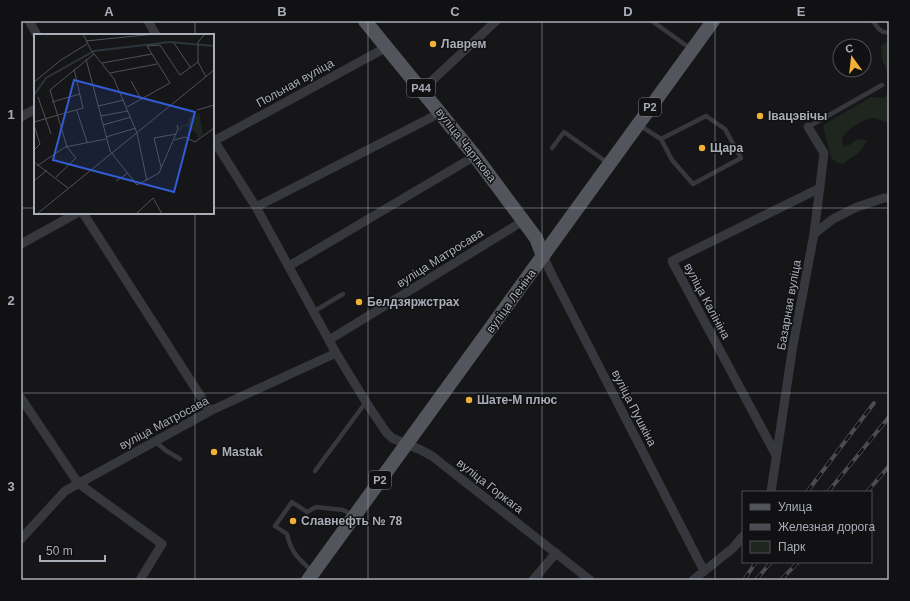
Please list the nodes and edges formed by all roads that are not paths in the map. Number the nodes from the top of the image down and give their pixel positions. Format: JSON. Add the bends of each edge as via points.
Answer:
{"nodes":[{"id":1,"x":29,"y":21,"type":"edge"},
{"id":2,"x":148,"y":21,"type":"edge"},
{"id":3,"x":365,"y":21,"type":"edge"},
{"id":4,"x":496,"y":21,"type":"edge"},
{"id":5,"x":652,"y":21,"type":"edge"},
{"id":6,"x":712,"y":21,"type":"edge"},
{"id":7,"x":873,"y":21,"type":"edge"},
{"id":8,"x":889,"y":32,"type":"edge"},
{"id":9,"x":36,"y":34,"type":"edge"},
{"id":10,"x":155,"y":34,"type":"edge"},
{"id":11,"x":387,"y":47,"type":"junction"},
{"id":12,"x":692,"y":50,"type":"junction"},
{"id":13,"x":882,"y":85,"type":"dead end"},
{"id":14,"x":422,"y":90,"type":"junction"},
{"id":15,"x":34,"y":110,"type":"edge"},
{"id":16,"x":440,"y":113,"type":"junction"},
{"id":17,"x":21,"y":117,"type":"edge"},
{"id":18,"x":638,"y":124,"type":"junction"},
{"id":19,"x":808,"y":127,"type":"joint"},
{"id":20,"x":661,"y":139,"type":"junction"},
{"id":21,"x":214,"y":140,"type":"edge"},
{"id":22,"x":552,"y":148,"type":"dead end"},
{"id":23,"x":475,"y":156,"type":"junction"},
{"id":24,"x":609,"y":164,"type":"junction"},
{"id":25,"x":820,"y":188,"type":"junction"},
{"id":26,"x":889,"y":198,"type":"edge"},
{"id":27,"x":256,"y":207,"type":"junction"},
{"id":28,"x":76,"y":214,"type":"edge"},
{"id":29,"x":84,"y":214,"type":"edge"},
{"id":30,"x":523,"y":221,"type":"junction"},
{"id":31,"x":814,"y":234,"type":"junction"},
{"id":32,"x":21,"y":244,"type":"edge"},
{"id":33,"x":543,"y":256,"type":"junction"},
{"id":34,"x":289,"y":266,"type":"junction"},
{"id":35,"x":343,"y":294,"type":"dead end"},
{"id":36,"x":313,"y":312,"type":"junction"},
{"id":37,"x":329,"y":340,"type":"junction"},
{"id":38,"x":336,"y":353,"type":"junction"},
{"id":39,"x":21,"y":398,"type":"edge"},
{"id":40,"x":366,"y":402,"type":"junction"},
{"id":41,"x":210,"y":411,"type":"junction"},
{"id":42,"x":155,"y":441,"type":"junction"},
{"id":43,"x":407,"y":444,"type":"junction"},
{"id":44,"x":776,"y":455,"type":"junction"},
{"id":45,"x":180,"y":460,"type":"dead end"},
{"id":46,"x":315,"y":471,"type":"dead end"},
{"id":47,"x":78,"y":483,"type":"junction"},
{"id":48,"x":771,"y":491,"type":"edge"},
{"id":49,"x":354,"y":516,"type":"junction"},
{"id":50,"x":742,"y":537,"type":"edge"},
{"id":51,"x":21,"y":539,"type":"edge"},
{"id":52,"x":556,"y":553,"type":"junction"},
{"id":53,"x":704,"y":571,"type":"junction"},
{"id":54,"x":311,"y":576,"type":"edge"},
{"id":55,"x":140,"y":580,"type":"edge"},
{"id":56,"x":533,"y":580,"type":"edge"},
{"id":57,"x":590,"y":580,"type":"edge"},
{"id":58,"x":693,"y":580,"type":"edge"}],
"edges":[{"from":1,"to":9,"type":"street"},
{"from":2,"to":10,"type":"street"},
{"from":3,"to":11,"type":"main road","name":"вуліца Чарткова","number":"Р44"},
{"from":4,"to":14,"type":"street"},
{"from":5,"to":12,"type":"lane"},
{"from":6,"to":12,"type":"main road","name":"вуліца Леніна","number":"Р2"},
{"from":7,"to":8,"type":"lane","via":[[879,30]]},
{"from":11,"to":14,"type":"main road","name":"вуліца Чарткова","number":"Р44"},
{"from":11,"to":21,"type":"street","name":"Польная вуліца"},
{"from":12,"to":18,"type":"main road","name":"вуліца Леніна","number":"Р2"},
{"from":13,"to":19,"type":"lane"},
{"from":14,"to":16,"type":"main road","name":"вуліца Чарткова","number":"Р44"},
{"from":15,"to":17,"type":"street"},
{"from":16,"to":23,"type":"main road","name":"вуліца Чарткова","number":"Р44"},
{"from":16,"to":27,"type":"street"},
{"from":18,"to":20,"type":"lane"},
{"from":18,"to":24,"type":"main road","name":"вуліца Леніна","number":"Р2"},
{"from":19,"to":25,"type":"street","name":"Базарная вуліца","via":[[824,153]]},
{"from":20,"to":20,"type":"lane","via":[[706,116],[725,129],[741,158],[693,184],[672,160]]},
{"from":21,"to":27,"type":"street","name":"вуліца Горкага"},
{"from":22,"to":24,"type":"lane","via":[[564,132]]},
{"from":23,"to":30,"type":"main road","name":"вуліца Чарткова","number":"Р44"},
{"from":23,"to":34,"type":"street"},
{"from":24,"to":33,"type":"main road","name":"вуліца Леніна","number":"Р2"},
{"from":25,"to":31,"type":"street","name":"Базарная вуліца"},
{"from":25,"to":44,"type":"street","name":"вуліца Калініна","via":[[672,261]]},
{"from":26,"to":31,"type":"street","via":[[857,207],[833,219]]},
{"from":27,"to":34,"type":"street","name":"вуліца Горкага"},
{"from":28,"to":32,"type":"street"},
{"from":29,"to":41,"type":"street"},
{"from":30,"to":33,"type":"main road","name":"вуліца Чарткова","number":"Р44","via":[[536,238]]},
{"from":30,"to":37,"type":"street","name":"вуліца Матросава"},
{"from":31,"to":44,"type":"street","name":"Базарная вуліца"},
{"from":33,"to":43,"type":"main road","name":"вуліца Леніна","number":"Р2"},
{"from":33,"to":53,"type":"street","name":"вуліца Пушкіна"},
{"from":34,"to":36,"type":"street","name":"вуліца Горкага"},
{"from":35,"to":36,"type":"lane"},
{"from":36,"to":37,"type":"street","name":"вуліца Горкага"},
{"from":37,"to":38,"type":"street","name":"вуліца Горкага"},
{"from":38,"to":40,"type":"street","name":"вуліца Горкага"},
{"from":38,"to":41,"type":"street","name":"вуліца Матросава"},
{"from":39,"to":47,"type":"street"},
{"from":40,"to":43,"type":"street","name":"вуліца Горкага","via":[[386,432],[392,438]]},
{"from":40,"to":46,"type":"lane"},
{"from":41,"to":42,"type":"street","name":"вуліца Матросава"},
{"from":42,"to":45,"type":"lane"},
{"from":42,"to":47,"type":"street","name":"вуліца Матросава"},
{"from":43,"to":49,"type":"main road","name":"вуліца Леніна","number":"Р2"},
{"from":43,"to":52,"type":"street","name":"вуліца Горкага","via":[[432,456]]},
{"from":44,"to":48,"type":"street","name":"Базарная вуліца"},
{"from":47,"to":51,"type":"street","name":"вуліца Матросава","via":[[65,491]]},
{"from":47,"to":55,"type":"street","via":[[162,544]]},
{"from":49,"to":54,"type":"main road","name":"вуліца Леніна","number":"Р2"},
{"from":49,"to":54,"type":"lane","via":[[343,510],[316,507],[307,512],[292,502],[275,526],[286,534],[289,546]]},
{"from":50,"to":53,"type":"street","via":[[733,548]]},
{"from":52,"to":56,"type":"street"},
{"from":52,"to":57,"type":"street","name":"вуліца Горкага"},
{"from":53,"to":58,"type":"street"}]}
